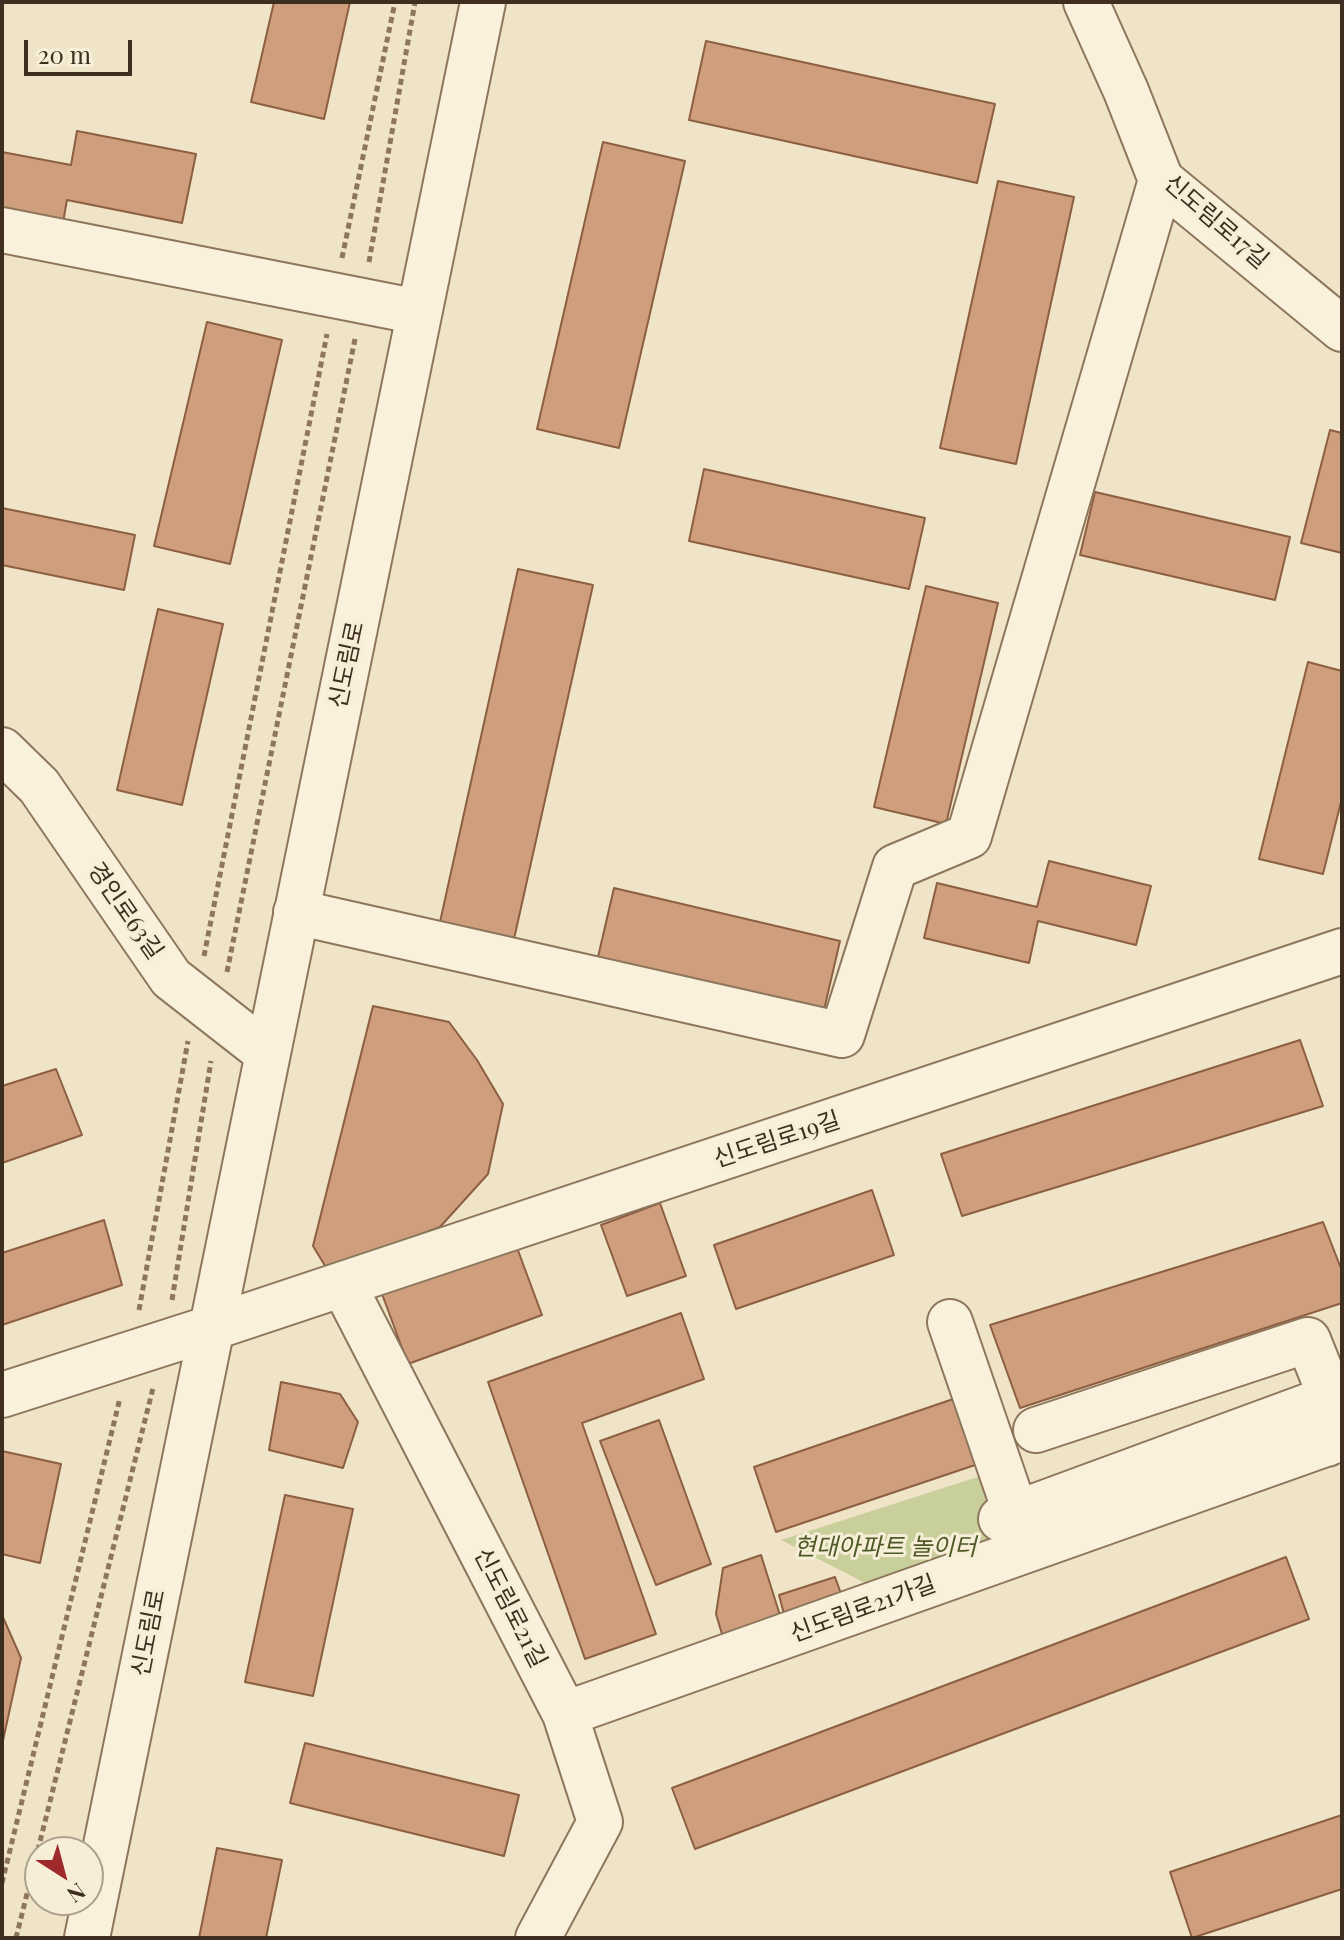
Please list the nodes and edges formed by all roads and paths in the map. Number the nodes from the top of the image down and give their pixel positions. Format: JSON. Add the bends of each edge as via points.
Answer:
{"nodes":[{"id":1,"x":395,"y":2,"type":"edge"},
{"id":2,"x":483,"y":2,"type":"edge"},
{"id":3,"x":1086,"y":2,"type":"edge"},
{"id":4,"x":1161,"y":180,"type":"junction"},
{"id":5,"x":2,"y":230,"type":"edge"},
{"id":6,"x":335,"y":296,"type":"junction"},
{"id":7,"x":419,"y":312,"type":"junction"},
{"id":8,"x":1342,"y":329,"type":"edge"},
{"id":9,"x":2,"y":750,"type":"edge"},
{"id":10,"x":296,"y":912,"type":"junction"},
{"id":11,"x":1342,"y":951,"type":"edge"},
{"id":12,"x":196,"y":998,"type":"junction"},
{"id":13,"x":267,"y":1053,"type":"junction"},
{"id":14,"x":343,"y":1284,"type":"junction"},
{"id":15,"x":950,"y":1322,"type":"dead end"},
{"id":16,"x":211,"y":1328,"type":"junction"},
{"id":17,"x":131,"y":1354,"type":"junction"},
{"id":18,"x":2,"y":1395,"type":"edge"},
{"id":19,"x":1036,"y":1430,"type":"dead end"},
{"id":20,"x":1337,"y":1436,"type":"edge"},
{"id":21,"x":565,"y":1714,"type":"junction"},
{"id":22,"x":2,"y":1883,"type":"edge"},
{"id":23,"x":87,"y":1938,"type":"edge"},
{"id":24,"x":538,"y":1938,"type":"edge"}],
"edges":[{"from":1,"to":6,"type":"path"},
{"from":2,"to":7,"type":"street","name":"신도림로"},
{"from":3,"to":4,"type":"street","name":"신도림로17길"},
{"from":4,"to":8,"type":"street","name":"신도림로17길"},
{"from":4,"to":10,"type":"street","via":[[969,836],[895,867],[842,1035]]},
{"from":5,"to":6,"type":"street"},
{"from":6,"to":7,"type":"street"},
{"from":6,"to":12,"type":"path"},
{"from":7,"to":10,"type":"street","name":"신도림로"},
{"from":9,"to":12,"type":"street","name":"경인로63길","via":[[39,786],[171,978]]},
{"from":10,"to":13,"type":"street","name":"신도림로"},
{"from":11,"to":14,"type":"street","name":"신도림로19길"},
{"from":12,"to":13,"type":"street","name":"경인로63길"},
{"from":12,"to":17,"type":"path"},
{"from":13,"to":16,"type":"street","name":"신도림로"},
{"from":14,"to":16,"type":"street","name":"신도림로19길"},
{"from":14,"to":21,"type":"street","name":"신도림로21길"},
{"from":15,"to":20,"type":"street","via":[[1016,1514],[1001,1519],[1016,1514],[1311,1405]]},
{"from":16,"to":17,"type":"street"},
{"from":16,"to":23,"type":"street","name":"신도림로"},
{"from":17,"to":18,"type":"street"},
{"from":17,"to":22,"type":"path"},
{"from":19,"to":20,"type":"street","via":[[1308,1340]]},
{"from":20,"to":21,"type":"street","name":"신도림로21가길"},
{"from":21,"to":24,"type":"street","name":"신도림로21길","via":[[600,1822]]}]}
